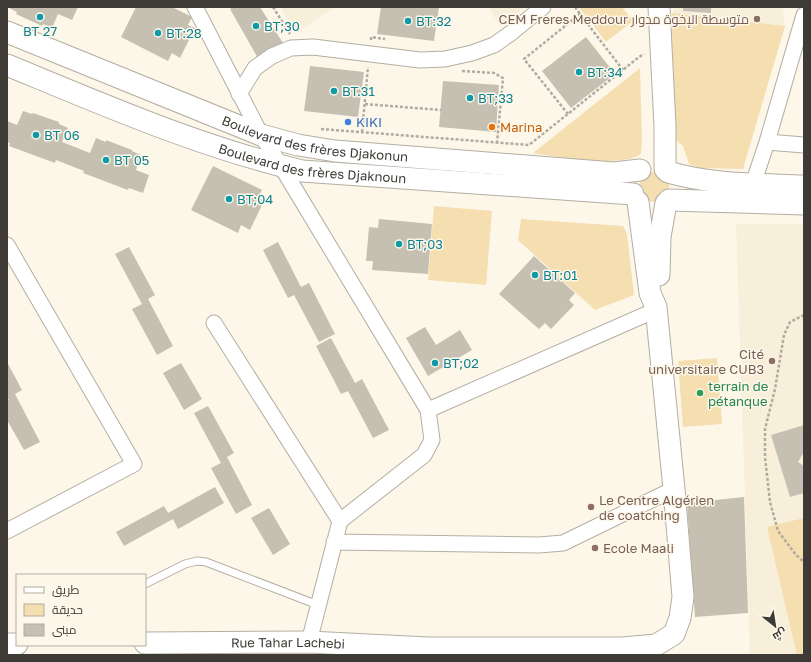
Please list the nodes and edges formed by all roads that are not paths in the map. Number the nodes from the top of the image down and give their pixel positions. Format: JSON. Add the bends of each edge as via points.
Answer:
{"nodes":[{"id":1,"x":196,"y":7,"type":"edge"},
{"id":2,"x":543,"y":7,"type":"edge"},
{"id":3,"x":659,"y":7,"type":"edge"},
{"id":4,"x":804,"y":15,"type":"edge"},
{"id":5,"x":7,"y":32,"type":"edge"},
{"id":6,"x":7,"y":65,"type":"edge"},
{"id":7,"x":239,"y":94,"type":"junction"},
{"id":8,"x":261,"y":135,"type":"junction"},
{"id":9,"x":767,"y":142,"type":"junction"},
{"id":10,"x":804,"y":145,"type":"edge"},
{"id":11,"x":281,"y":166,"type":"junction"},
{"id":12,"x":655,"y":170,"type":"junction"},
{"id":13,"x":753,"y":184,"type":"junction"},
{"id":14,"x":804,"y":186,"type":"edge"},
{"id":15,"x":636,"y":198,"type":"junction"},
{"id":16,"x":668,"y":201,"type":"junction"},
{"id":17,"x":804,"y":204,"type":"edge"},
{"id":18,"x":7,"y":245,"type":"edge"},
{"id":19,"x":656,"y":309,"type":"junction"},
{"id":20,"x":214,"y":323,"type":"dead end"},
{"id":21,"x":428,"y":410,"type":"junction"},
{"id":22,"x":674,"y":489,"type":"junction"},
{"id":23,"x":340,"y":521,"type":"junction"},
{"id":24,"x":7,"y":531,"type":"edge"},
{"id":25,"x":334,"y":542,"type":"junction"},
{"id":26,"x":146,"y":583,"type":"edge"},
{"id":27,"x":318,"y":605,"type":"junction"},
{"id":28,"x":309,"y":642,"type":"junction"},
{"id":29,"x":146,"y":643,"type":"edge"},
{"id":30,"x":623,"y":651,"type":"edge"},
{"id":31,"x":426,"y":652,"type":"edge"}],
"edges":[{"from":1,"to":7,"type":"street"},
{"from":2,"to":7,"type":"street","via":[[494,45],[445,59],[420,60],[313,47],[291,48],[272,56],[255,68]]},
{"from":3,"to":12,"type":"street","via":[[650,49],[665,126],[653,158]]},
{"from":4,"to":9,"type":"street"},
{"from":5,"to":8,"type":"street","name":"Boulevard des frères Djakonun"},
{"from":6,"to":11,"type":"street","name":"Boulevard des frères Djaknoun","via":[[148,123]]},
{"from":7,"to":8,"type":"street"},
{"from":8,"to":11,"type":"street"},
{"from":8,"to":12,"type":"street","name":"Boulevard des frères Djakonun","via":[[335,151],[614,173]]},
{"from":9,"to":10,"type":"street"},
{"from":9,"to":13,"type":"street"},
{"from":11,"to":15,"type":"street","name":"Boulevard des frères Djaknoun","via":[[333,174]]},
{"from":11,"to":21,"type":"street"},
{"from":12,"to":13,"type":"street","via":[[688,178]]},
{"from":12,"to":15,"type":"street","via":[[633,181]]},
{"from":12,"to":16,"type":"street","via":[[674,183]]},
{"from":13,"to":14,"type":"street"},
{"from":15,"to":16,"type":"street","via":[[649,207],[661,206]]},
{"from":15,"to":19,"type":"street","via":[[650,293]]},
{"from":16,"to":17,"type":"street"},
{"from":16,"to":19,"type":"street","via":[[660,237],[660,292]]},
{"from":18,"to":24,"type":"street","via":[[134,464]]},
{"from":19,"to":21,"type":"street"},
{"from":19,"to":22,"type":"street","name":"Rue Tahar Lachebi"},
{"from":20,"to":23,"type":"street"},
{"from":21,"to":23,"type":"street","via":[[432,440],[424,455]]},
{"from":22,"to":25,"type":"street","via":[[563,543],[539,545]]},
{"from":22,"to":30,"type":"street","name":"Rue Tahar Lachebi","via":[[683,597],[680,618],[674,634],[656,645]]},
{"from":23,"to":25,"type":"street"},
{"from":25,"to":27,"type":"street"},
{"from":26,"to":27,"type":"lane","via":[[184,564],[206,562]]},
{"from":27,"to":28,"type":"street"},
{"from":28,"to":29,"type":"street","name":"Rue Tahar Lachebi"},
{"from":28,"to":31,"type":"street","name":"Rue Tahar Lachebi"},
{"from":30,"to":31,"type":"street","name":"Rue Tahar Lachebi"}]}
